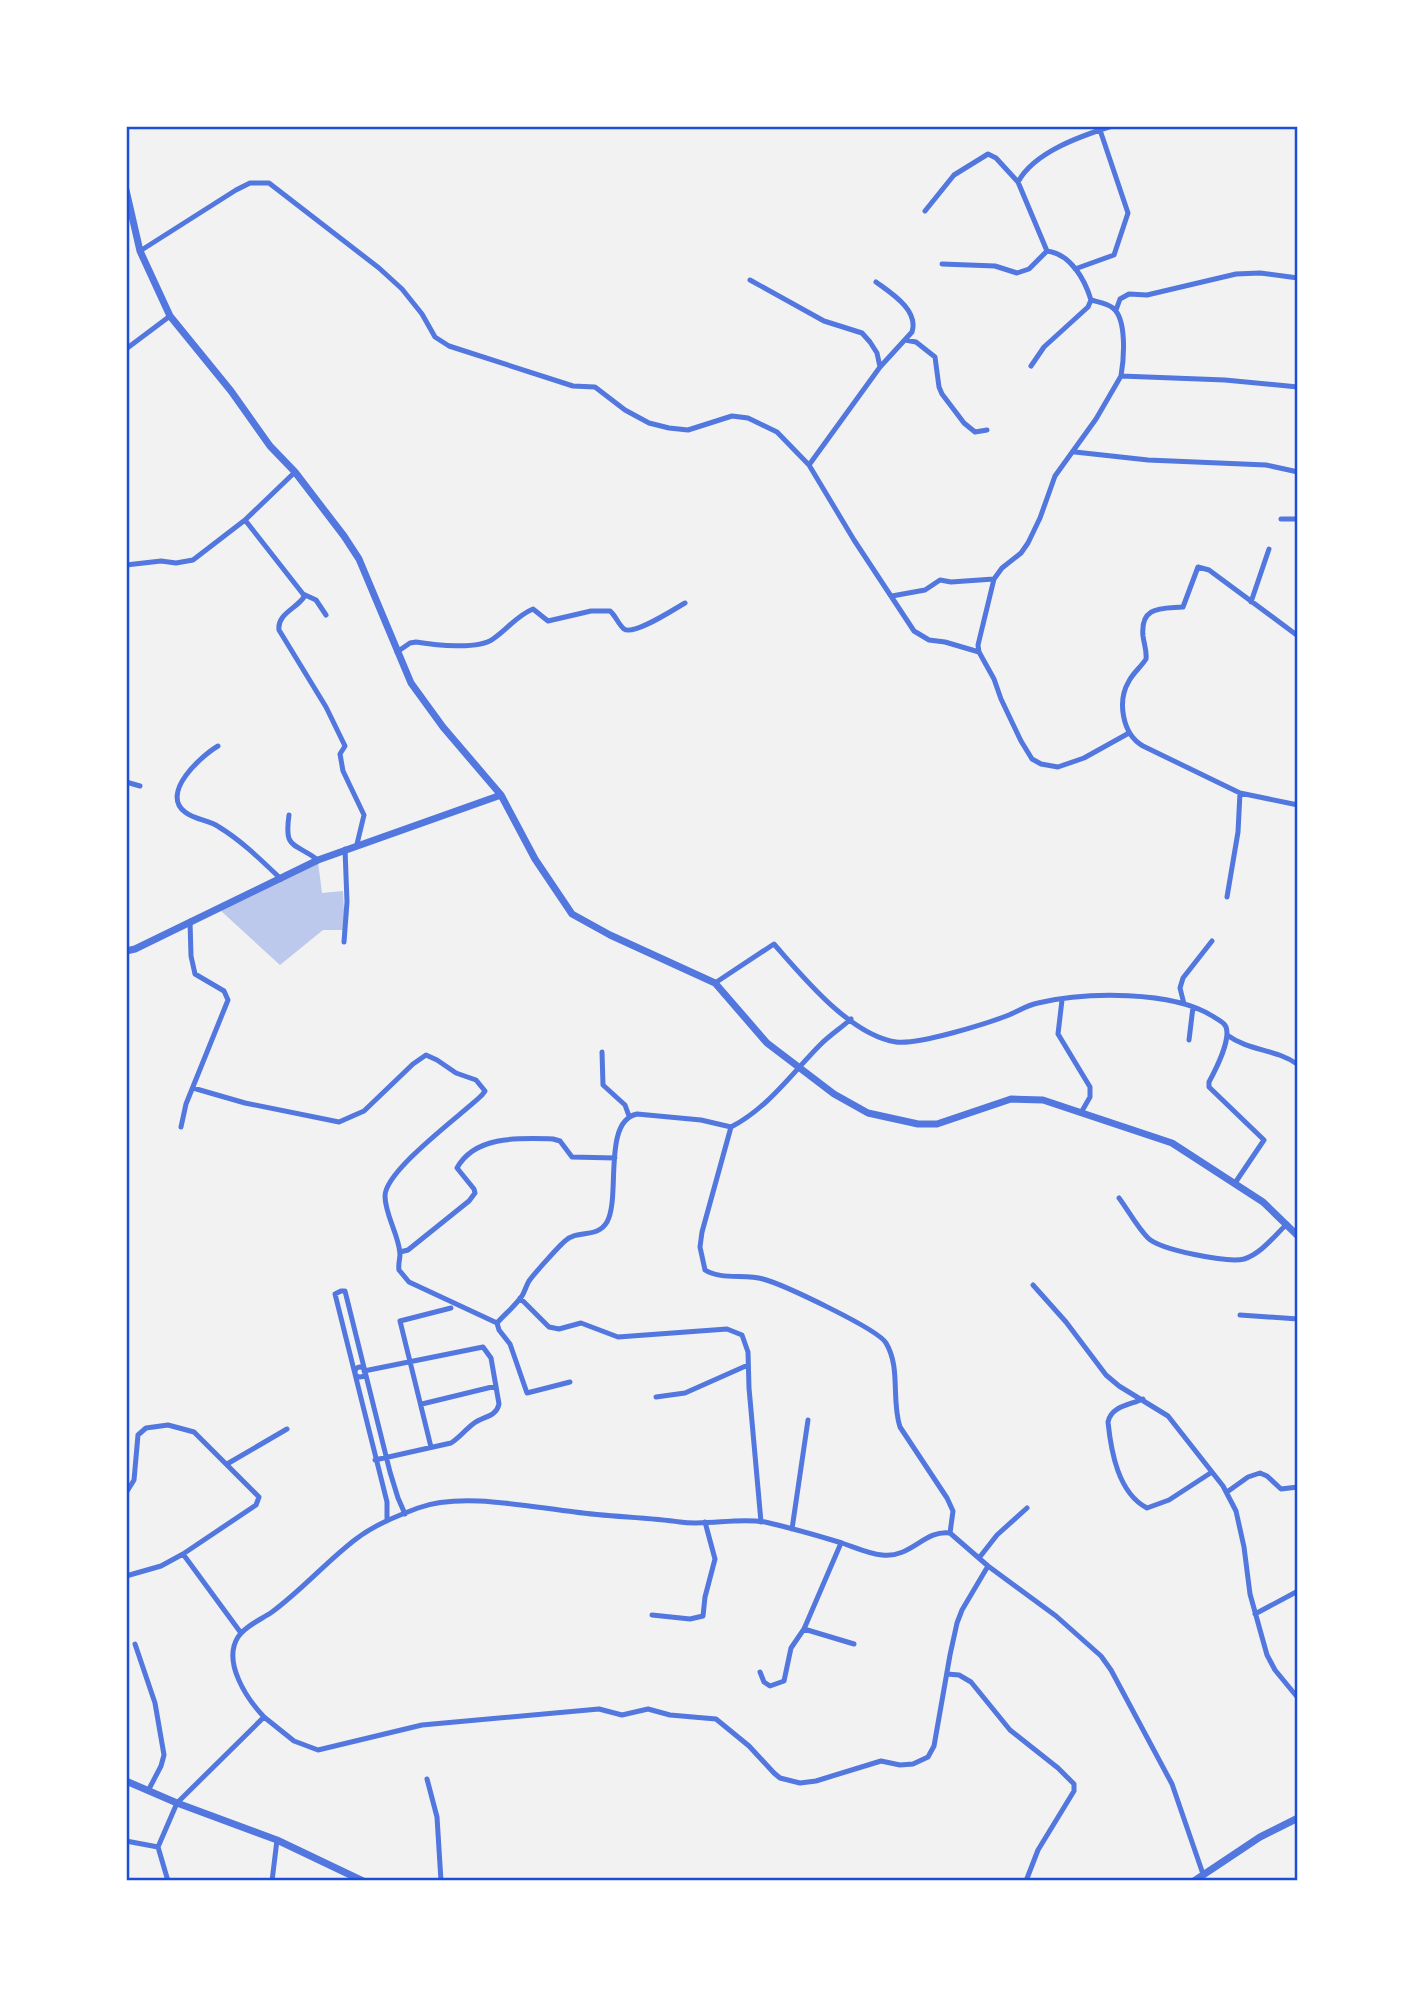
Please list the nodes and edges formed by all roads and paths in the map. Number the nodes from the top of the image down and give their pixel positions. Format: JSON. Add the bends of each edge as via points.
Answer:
{"nodes":[{"id":1,"x":1112,"y":126,"type":"edge"},
{"id":2,"x":1100,"y":130,"type":"junction"},
{"id":3,"x":1018,"y":182,"type":"junction"},
{"id":4,"x":126,"y":191,"type":"edge"},
{"id":5,"x":925,"y":211,"type":"dead end"},
{"id":6,"x":140,"y":251,"type":"junction"},
{"id":7,"x":1047,"y":251,"type":"junction"},
{"id":8,"x":942,"y":264,"type":"dead end"},
{"id":9,"x":1075,"y":269,"type":"junction"},
{"id":10,"x":1298,"y":278,"type":"edge"},
{"id":11,"x":750,"y":280,"type":"dead end"},
{"id":12,"x":876,"y":282,"type":"dead end"},
{"id":13,"x":1091,"y":300,"type":"junction"},
{"id":14,"x":1116,"y":310,"type":"junction"},
{"id":15,"x":170,"y":316,"type":"junction"},
{"id":16,"x":905,"y":340,"type":"junction"},
{"id":17,"x":126,"y":349,"type":"edge"},
{"id":18,"x":1031,"y":366,"type":"dead end"},
{"id":19,"x":880,"y":367,"type":"junction"},
{"id":20,"x":1121,"y":376,"type":"junction"},
{"id":21,"x":1298,"y":387,"type":"edge"},
{"id":22,"x":987,"y":430,"type":"dead end"},
{"id":23,"x":1075,"y":452,"type":"junction"},
{"id":24,"x":809,"y":465,"type":"junction"},
{"id":25,"x":295,"y":472,"type":"junction"},
{"id":26,"x":1298,"y":472,"type":"edge"},
{"id":27,"x":1281,"y":519,"type":"dead end"},
{"id":28,"x":1298,"y":519,"type":"edge"},
{"id":29,"x":245,"y":520,"type":"junction"},
{"id":30,"x":1269,"y":550,"type":"dead end"},
{"id":31,"x":126,"y":565,"type":"edge"},
{"id":32,"x":994,"y":579,"type":"junction"},
{"id":33,"x":303,"y":594,"type":"junction"},
{"id":34,"x":892,"y":596,"type":"junction"},
{"id":35,"x":1251,"y":602,"type":"junction"},
{"id":36,"x":684,"y":603,"type":"dead end"},
{"id":37,"x":326,"y":615,"type":"dead end"},
{"id":38,"x":1298,"y":636,"type":"edge"},
{"id":39,"x":397,"y":652,"type":"junction"},
{"id":40,"x":979,"y":652,"type":"junction"},
{"id":41,"x":1129,"y":733,"type":"junction"},
{"id":42,"x":218,"y":746,"type":"dead end"},
{"id":43,"x":126,"y":782,"type":"edge"},
{"id":44,"x":140,"y":786,"type":"dead end"},
{"id":45,"x":1240,"y":793,"type":"junction"},
{"id":46,"x":501,"y":796,"type":"junction"},
{"id":47,"x":1298,"y":805,"type":"edge"},
{"id":48,"x":289,"y":815,"type":"dead end"},
{"id":49,"x":357,"y":844,"type":"junction"},
{"id":50,"x":345,"y":849,"type":"junction"},
{"id":51,"x":318,"y":860,"type":"junction"},
{"id":52,"x":281,"y":879,"type":"junction"},
{"id":53,"x":1227,"y":897,"type":"dead end"},
{"id":54,"x":190,"y":921,"type":"junction"},
{"id":55,"x":1212,"y":941,"type":"dead end"},
{"id":56,"x":344,"y":942,"type":"dead end"},
{"id":57,"x":126,"y":951,"type":"edge"},
{"id":58,"x":715,"y":983,"type":"junction"},
{"id":59,"x":1062,"y":1000,"type":"junction"},
{"id":60,"x":1184,"y":1004,"type":"junction"},
{"id":61,"x":1193,"y":1007,"type":"junction"},
{"id":62,"x":851,"y":1019,"type":"junction"},
{"id":63,"x":1227,"y":1035,"type":"junction"},
{"id":64,"x":1189,"y":1040,"type":"dead end"},
{"id":65,"x":602,"y":1052,"type":"dead end"},
{"id":66,"x":1297,"y":1064,"type":"edge"},
{"id":67,"x":800,"y":1069,"type":"junction"},
{"id":68,"x":193,"y":1088,"type":"junction"},
{"id":69,"x":1083,"y":1111,"type":"junction"},
{"id":70,"x":629,"y":1116,"type":"junction"},
{"id":71,"x":181,"y":1127,"type":"dead end"},
{"id":72,"x":731,"y":1127,"type":"junction"},
{"id":73,"x":615,"y":1158,"type":"junction"},
{"id":74,"x":1236,"y":1183,"type":"junction"},
{"id":75,"x":1119,"y":1198,"type":"dead end"},
{"id":76,"x":1287,"y":1224,"type":"junction"},
{"id":77,"x":1298,"y":1236,"type":"edge"},
{"id":78,"x":400,"y":1252,"type":"junction"},
{"id":79,"x":1033,"y":1285,"type":"dead end"},
{"id":80,"x":520,"y":1298,"type":"junction"},
{"id":81,"x":451,"y":1308,"type":"dead end"},
{"id":82,"x":1240,"y":1315,"type":"dead end"},
{"id":83,"x":1298,"y":1319,"type":"edge"},
{"id":84,"x":497,"y":1323,"type":"junction"},
{"id":85,"x":411,"y":1362,"type":"junction"},
{"id":86,"x":748,"y":1365,"type":"junction"},
{"id":87,"x":364,"y":1371,"type":"junction"},
{"id":88,"x":355,"y":1373,"type":"junction"},
{"id":89,"x":570,"y":1382,"type":"dead end"},
{"id":90,"x":496,"y":1387,"type":"junction"},
{"id":91,"x":656,"y":1397,"type":"dead end"},
{"id":92,"x":1143,"y":1399,"type":"junction"},
{"id":93,"x":422,"y":1404,"type":"junction"},
{"id":94,"x":808,"y":1420,"type":"dead end"},
{"id":95,"x":287,"y":1429,"type":"dead end"},
{"id":96,"x":431,"y":1447,"type":"junction"},
{"id":97,"x":387,"y":1458,"type":"junction"},
{"id":98,"x":375,"y":1460,"type":"junction"},
{"id":99,"x":227,"y":1464,"type":"junction"},
{"id":100,"x":1212,"y":1472,"type":"junction"},
{"id":101,"x":1298,"y":1487,"type":"edge"},
{"id":102,"x":1227,"y":1492,"type":"junction"},
{"id":103,"x":126,"y":1493,"type":"edge"},
{"id":104,"x":1027,"y":1508,"type":"dead end"},
{"id":105,"x":405,"y":1514,"type":"junction"},
{"id":106,"x":387,"y":1521,"type":"junction"},
{"id":107,"x":705,"y":1522,"type":"junction"},
{"id":108,"x":761,"y":1522,"type":"junction"},
{"id":109,"x":792,"y":1529,"type":"junction"},
{"id":110,"x":950,"y":1533,"type":"junction"},
{"id":111,"x":841,"y":1543,"type":"junction"},
{"id":112,"x":183,"y":1554,"type":"junction"},
{"id":113,"x":979,"y":1558,"type":"junction"},
{"id":114,"x":988,"y":1566,"type":"junction"},
{"id":115,"x":126,"y":1576,"type":"edge"},
{"id":116,"x":1298,"y":1591,"type":"edge"},
{"id":117,"x":1255,"y":1614,"type":"junction"},
{"id":118,"x":652,"y":1615,"type":"dead end"},
{"id":119,"x":804,"y":1629,"type":"junction"},
{"id":120,"x":241,"y":1633,"type":"junction"},
{"id":121,"x":135,"y":1644,"type":"dead end"},
{"id":122,"x":854,"y":1644,"type":"dead end"},
{"id":123,"x":760,"y":1672,"type":"dead end"},
{"id":124,"x":947,"y":1674,"type":"junction"},
{"id":125,"x":1298,"y":1698,"type":"edge"},
{"id":126,"x":264,"y":1717,"type":"junction"},
{"id":127,"x":427,"y":1779,"type":"dead end"},
{"id":128,"x":126,"y":1781,"type":"edge"},
{"id":129,"x":148,"y":1791,"type":"junction"},
{"id":130,"x":177,"y":1803,"type":"junction"},
{"id":131,"x":1298,"y":1818,"type":"edge"},
{"id":132,"x":277,"y":1840,"type":"junction"},
{"id":133,"x":126,"y":1841,"type":"edge"},
{"id":134,"x":158,"y":1847,"type":"junction"},
{"id":135,"x":1203,"y":1874,"type":"junction"},
{"id":136,"x":168,"y":1881,"type":"edge"},
{"id":137,"x":272,"y":1881,"type":"edge"},
{"id":138,"x":363,"y":1881,"type":"edge"},
{"id":139,"x":441,"y":1881,"type":"edge"},
{"id":140,"x":1026,"y":1881,"type":"edge"},
{"id":141,"x":1194,"y":1881,"type":"edge"}],
"edges":[{"from":1,"to":2,"type":"street"},
{"from":2,"to":3,"type":"street","via":[[1056,149],[1031,166]]},
{"from":2,"to":9,"type":"street","via":[[1126,206],[1126,222],[1114,255]]},
{"from":3,"to":5,"type":"street","via":[[988,155],[954,175]]},
{"from":3,"to":7,"type":"street"},
{"from":4,"to":6,"type":"street"},
{"from":6,"to":15,"type":"street"},
{"from":6,"to":24,"type":"street","via":[[236,190],[250,183],[269,183],[387,275],[422,314],[435,337],[449,346],[562,384],[595,387],[625,410],[668,428],[688,430],[732,416],[748,418],[777,432]]},
{"from":7,"to":8,"type":"street","via":[[1022,272]]},
{"from":7,"to":9,"type":"street","via":[[1057,253]]},
{"from":9,"to":13,"type":"street"},
{"from":10,"to":14,"type":"street","via":[[1236,274],[1147,295],[1129,294],[1120,299]]},
{"from":11,"to":19,"type":"street","via":[[824,321],[862,333]]},
{"from":12,"to":16,"type":"street","via":[[900,300],[913,320],[912,332]]},
{"from":13,"to":14,"type":"street"},
{"from":13,"to":18,"type":"street"},
{"from":14,"to":20,"type":"street","via":[[1123,340]]},
{"from":15,"to":17,"type":"street"},
{"from":15,"to":25,"type":"street"},
{"from":16,"to":19,"type":"street"},
{"from":16,"to":22,"type":"street","via":[[935,356],[939,387],[964,423],[975,432]]},
{"from":19,"to":24,"type":"street"},
{"from":20,"to":21,"type":"street"},
{"from":20,"to":23,"type":"street"},
{"from":23,"to":26,"type":"street","via":[[1266,465]]},
{"from":23,"to":32,"type":"street","via":[[1055,476],[1028,543]]},
{"from":24,"to":34,"type":"street"},
{"from":25,"to":29,"type":"street"},
{"from":25,"to":39,"type":"street","via":[[359,559]]},
{"from":27,"to":28,"type":"street"},
{"from":29,"to":31,"type":"street","via":[[193,560]]},
{"from":29,"to":33,"type":"street"},
{"from":30,"to":35,"type":"street"},
{"from":32,"to":34,"type":"street","via":[[940,580],[925,590]]},
{"from":32,"to":40,"type":"street"},
{"from":33,"to":37,"type":"street","via":[[316,600]]},
{"from":33,"to":49,"type":"street","via":[[297,606],[278,622],[279,630],[345,746],[340,754],[343,771],[363,815]]},
{"from":34,"to":40,"type":"street","via":[[921,637]]},
{"from":35,"to":38,"type":"street"},
{"from":35,"to":41,"type":"street","via":[[1200,566],[1183,607],[1150,612],[1143,629],[1146,659],[1123,694]]},
{"from":36,"to":39,"type":"street","via":[[629,631],[610,611],[548,621],[533,609],[483,644],[416,642]]},
{"from":39,"to":46,"type":"street","via":[[431,711]]},
{"from":40,"to":41,"type":"street","via":[[1021,741],[1032,759],[1041,764],[1066,765]]},
{"from":41,"to":45,"type":"street","via":[[1143,746]]},
{"from":42,"to":52,"type":"street","via":[[184,777],[177,801],[183,811],[232,836]]},
{"from":43,"to":44,"type":"street"},
{"from":45,"to":47,"type":"street"},
{"from":45,"to":53,"type":"street"},
{"from":46,"to":49,"type":"street"},
{"from":46,"to":58,"type":"street","via":[[572,914]]},
{"from":48,"to":51,"type":"street","via":[[290,844]]},
{"from":49,"to":50,"type":"street"},
{"from":50,"to":51,"type":"street"},
{"from":50,"to":56,"type":"street"},
{"from":51,"to":52,"type":"street"},
{"from":52,"to":54,"type":"street"},
{"from":54,"to":57,"type":"street"},
{"from":54,"to":68,"type":"street","via":[[195,974],[224,991],[228,1000]]},
{"from":55,"to":60,"type":"street","via":[[1183,978]]},
{"from":58,"to":62,"type":"street","via":[[774,944],[813,990]]},
{"from":58,"to":67,"type":"street","via":[[760,1036]]},
{"from":59,"to":60,"type":"street","via":[[1113,995]]},
{"from":59,"to":62,"type":"street","via":[[900,1043],[872,1034]]},
{"from":59,"to":69,"type":"street","via":[[1058,1034],[1090,1087]]},
{"from":60,"to":61,"type":"street"},
{"from":61,"to":63,"type":"street","via":[[1222,1023]]},
{"from":61,"to":64,"type":"street"},
{"from":62,"to":67,"type":"street"},
{"from":63,"to":66,"type":"street","via":[[1254,1049],[1285,1055]]},
{"from":63,"to":74,"type":"street","via":[[1209,1087],[1264,1140]]},
{"from":65,"to":70,"type":"street","via":[[603,1085],[625,1105]]},
{"from":67,"to":69,"type":"street","via":[[857,1108],[918,1124],[937,1124],[1023,1098]]},
{"from":67,"to":72,"type":"street"},
{"from":68,"to":71,"type":"street"},
{"from":68,"to":78,"type":"street","via":[[339,1122],[365,1111],[426,1055],[479,1082],[485,1090],[482,1095],[436,1133],[387,1188],[385,1197]]},
{"from":69,"to":74,"type":"street","via":[[1172,1143]]},
{"from":70,"to":72,"type":"street","via":[[701,1120]]},
{"from":70,"to":73,"type":"street","via":[[619,1129]]},
{"from":72,"to":110,"type":"street","via":[[702,1232],[705,1269],[716,1275],[764,1279],[885,1341],[893,1366],[897,1418],[953,1511]]},
{"from":73,"to":78,"type":"street","via":[[574,1158],[553,1139],[488,1142],[457,1168],[474,1189],[469,1202]]},
{"from":73,"to":80,"type":"street","via":[[607,1221],[598,1231],[565,1241]]},
{"from":74,"to":76,"type":"street"},
{"from":75,"to":76,"type":"street","via":[[1150,1239],[1227,1259],[1252,1255]]},
{"from":76,"to":77,"type":"street"},
{"from":78,"to":84,"type":"street","via":[[399,1270],[409,1282]]},
{"from":79,"to":92,"type":"street","via":[[1105,1375]]},
{"from":80,"to":84,"type":"street"},
{"from":80,"to":86,"type":"street","via":[[554,1329],[582,1323],[618,1336],[708,1329],[737,1332],[745,1339]]},
{"from":81,"to":85,"type":"street","via":[[400,1321]]},
{"from":82,"to":83,"type":"street"},
{"from":84,"to":89,"type":"street","via":[[527,1393]]},
{"from":85,"to":87,"type":"street"},
{"from":85,"to":90,"type":"street","via":[[483,1347],[491,1358]]},
{"from":85,"to":93,"type":"street"},
{"from":86,"to":91,"type":"street","via":[[685,1393]]},
{"from":86,"to":108,"type":"street"},
{"from":87,"to":88,"type":"street","via":[[361,1377]]},
{"from":87,"to":88,"type":"street","via":[[345,1291],[341,1291],[335,1294]]},
{"from":87,"to":97,"type":"street"},
{"from":88,"to":98,"type":"street"},
{"from":90,"to":93,"type":"street"},
{"from":90,"to":96,"type":"street","via":[[498,1409],[491,1416],[474,1422],[451,1443]]},
{"from":92,"to":100,"type":"street","via":[[1168,1416]]},
{"from":92,"to":100,"type":"street","via":[[1115,1410],[1108,1422],[1118,1471],[1138,1502],[1147,1508],[1159,1505]]},
{"from":93,"to":96,"type":"street"},
{"from":94,"to":109,"type":"street"},
{"from":95,"to":99,"type":"street"},
{"from":96,"to":97,"type":"street"},
{"from":97,"to":98,"type":"street"},
{"from":97,"to":105,"type":"street"},
{"from":98,"to":106,"type":"street","via":[[387,1502]]},
{"from":99,"to":103,"type":"street","via":[[194,1432],[152,1426],[138,1435],[134,1480]]},
{"from":99,"to":112,"type":"street","via":[[260,1500]]},
{"from":100,"to":102,"type":"street"},
{"from":101,"to":102,"type":"street","via":[[1281,1489],[1260,1473]]},
{"from":102,"to":117,"type":"street","via":[[1236,1511]]},
{"from":104,"to":113,"type":"street"},
{"from":105,"to":106,"type":"street"},
{"from":105,"to":107,"type":"street","via":[[460,1500]]},
{"from":106,"to":120,"type":"street","via":[[358,1537],[290,1598]]},
{"from":107,"to":108,"type":"street"},
{"from":107,"to":118,"type":"street","via":[[715,1559],[703,1616]]},
{"from":108,"to":109,"type":"street"},
{"from":109,"to":111,"type":"street"},
{"from":110,"to":111,"type":"street","via":[[937,1533],[913,1548],[884,1556]]},
{"from":110,"to":113,"type":"street"},
{"from":111,"to":119,"type":"street"},
{"from":112,"to":115,"type":"street","via":[[162,1566]]},
{"from":112,"to":120,"type":"street"},
{"from":113,"to":114,"type":"street"},
{"from":114,"to":124,"type":"street","via":[[962,1610]]},
{"from":114,"to":135,"type":"street","via":[[1056,1616],[1111,1670],[1172,1784]]},
{"from":116,"to":117,"type":"street"},
{"from":117,"to":125,"type":"street","via":[[1270,1663]]},
{"from":119,"to":122,"type":"street"},
{"from":119,"to":123,"type":"street","via":[[791,1648],[784,1681],[770,1686]]},
{"from":120,"to":126,"type":"street","via":[[233,1654],[235,1671]]},
{"from":121,"to":129,"type":"street","via":[[155,1703],[164,1755]]},
{"from":124,"to":126,"type":"street","via":[[928,1757],[913,1764],[881,1761],[808,1783],[774,1773],[716,1719],[648,1709],[622,1715],[598,1709],[438,1723],[318,1750],[294,1741]]},
{"from":124,"to":140,"type":"street","via":[[971,1682],[1010,1730],[1074,1784]]},
{"from":126,"to":130,"type":"street"},
{"from":127,"to":139,"type":"street","via":[[437,1817]]},
{"from":128,"to":129,"type":"street"},
{"from":129,"to":130,"type":"street"},
{"from":130,"to":132,"type":"street"},
{"from":130,"to":134,"type":"street"},
{"from":131,"to":135,"type":"street"},
{"from":132,"to":137,"type":"street"},
{"from":132,"to":138,"type":"street"},
{"from":133,"to":134,"type":"street"},
{"from":134,"to":136,"type":"street"},
{"from":135,"to":141,"type":"street"}]}
